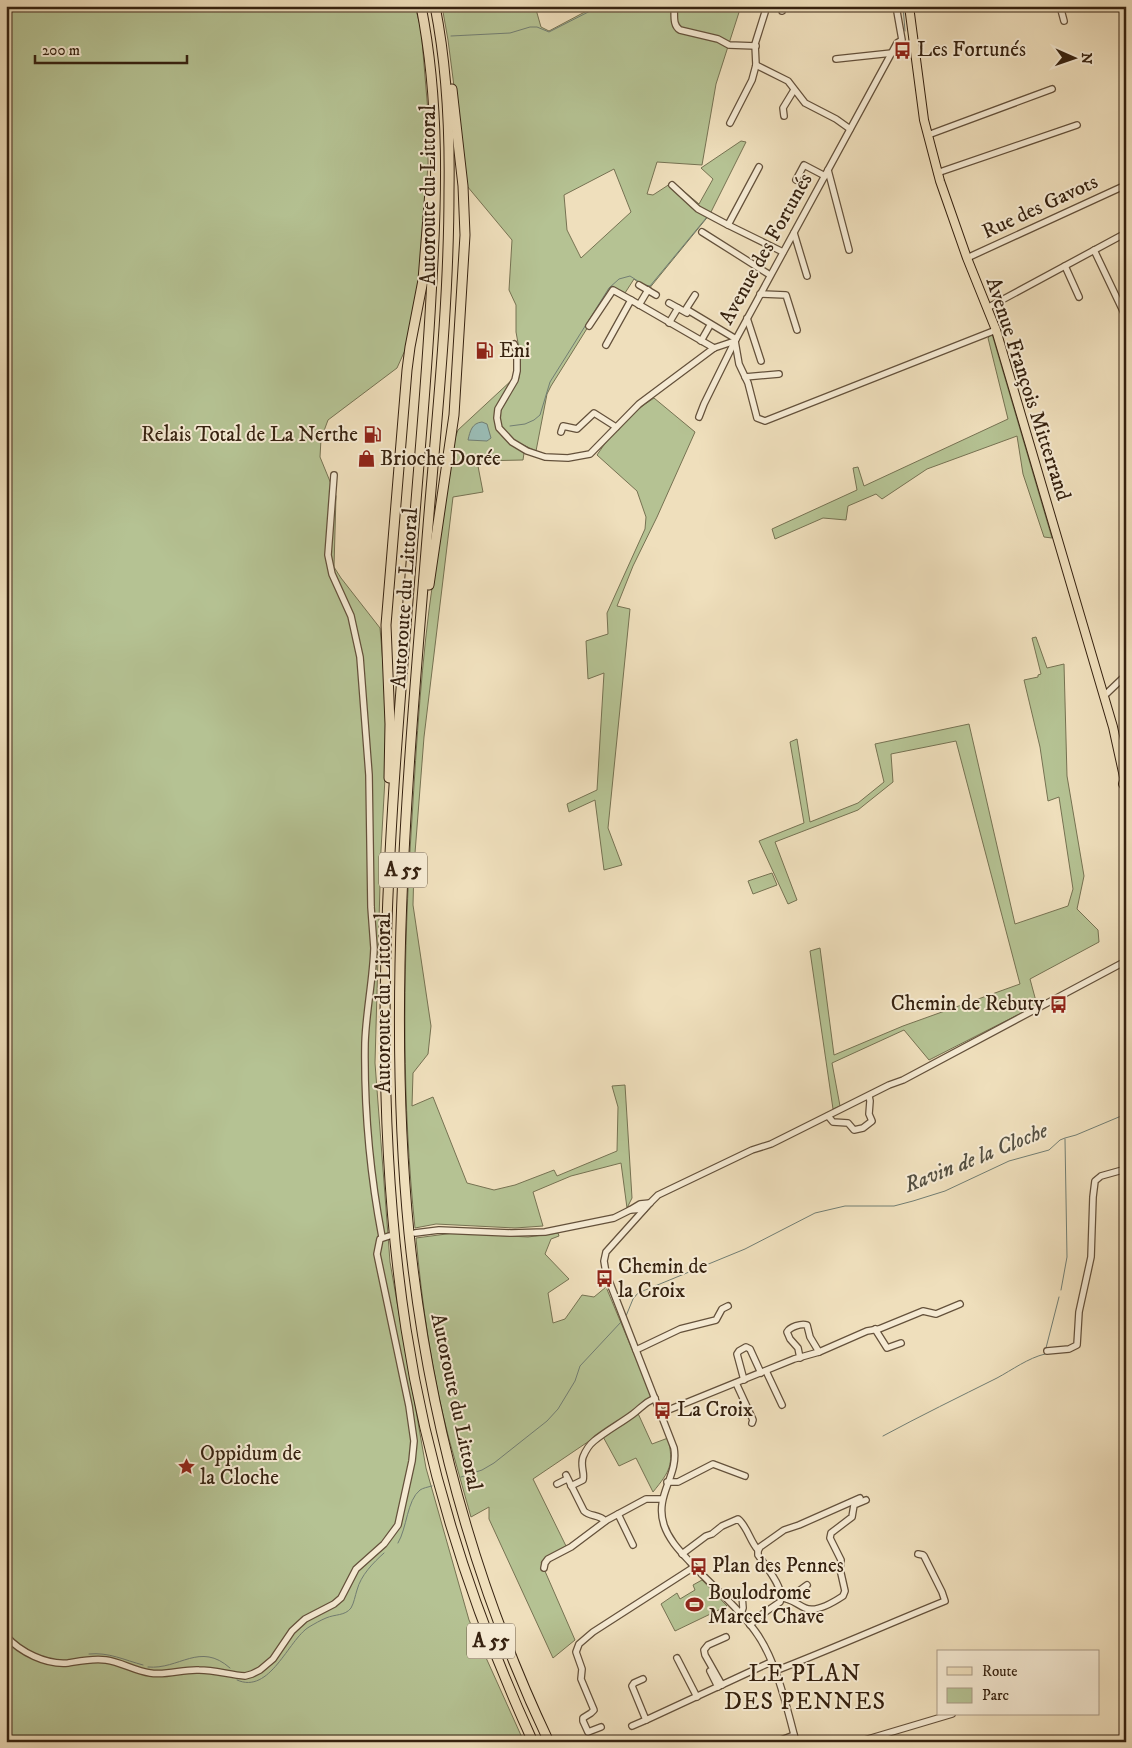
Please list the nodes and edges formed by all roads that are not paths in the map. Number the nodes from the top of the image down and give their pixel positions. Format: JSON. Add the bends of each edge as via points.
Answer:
{"nodes":[{"id":1,"x":421,"y":6,"type":"edge"},
{"id":2,"x":435,"y":6,"type":"edge"},
{"id":3,"x":439,"y":6,"type":"edge"},
{"id":4,"x":674,"y":6,"type":"edge"},
{"id":5,"x":767,"y":6,"type":"edge"},
{"id":6,"x":791,"y":6,"type":"edge"},
{"id":7,"x":798,"y":6,"type":"edge"},
{"id":8,"x":896,"y":6,"type":"edge"},
{"id":9,"x":908,"y":6,"type":"edge"},
{"id":10,"x":1060,"y":6,"type":"edge"},
{"id":11,"x":1064,"y":21,"type":"dead end"},
{"id":12,"x":756,"y":46,"type":"junction"},
{"id":13,"x":892,"y":53,"type":"junction"},
{"id":14,"x":836,"y":59,"type":"dead end"},
{"id":15,"x":756,"y":65,"type":"junction"},
{"id":16,"x":1052,"y":89,"type":"dead end"},
{"id":17,"x":794,"y":90,"type":"junction"},
{"id":18,"x":433,"y":108,"type":"junction"},
{"id":19,"x":784,"y":116,"type":"dead end"},
{"id":20,"x":730,"y":123,"type":"dead end"},
{"id":21,"x":1078,"y":125,"type":"dead end"},
{"id":22,"x":850,"y":129,"type":"junction"},
{"id":23,"x":928,"y":135,"type":"junction"},
{"id":24,"x":759,"y":167,"type":"dead end"},
{"id":25,"x":826,"y":173,"type":"junction"},
{"id":26,"x":937,"y":173,"type":"junction"},
{"id":27,"x":796,"y":180,"type":"dead end"},
{"id":28,"x":672,"y":185,"type":"dead end"},
{"id":29,"x":1126,"y":185,"type":"edge"},
{"id":30,"x":728,"y":225,"type":"junction"},
{"id":31,"x":702,"y":232,"type":"dead end"},
{"id":32,"x":794,"y":233,"type":"junction"},
{"id":33,"x":1126,"y":233,"type":"edge"},
{"id":34,"x":849,"y":250,"type":"dead end"},
{"id":35,"x":1094,"y":250,"type":"junction"},
{"id":36,"x":783,"y":252,"type":"junction"},
{"id":37,"x":967,"y":258,"type":"junction"},
{"id":38,"x":1065,"y":266,"type":"junction"},
{"id":39,"x":770,"y":275,"type":"junction"},
{"id":40,"x":807,"y":276,"type":"dead end"},
{"id":41,"x":639,"y":285,"type":"dead end"},
{"id":42,"x":648,"y":290,"type":"junction"},
{"id":43,"x":694,"y":294,"type":"dead end"},
{"id":44,"x":760,"y":294,"type":"junction"},
{"id":45,"x":656,"y":295,"type":"dead end"},
{"id":46,"x":1079,"y":298,"type":"dead end"},
{"id":47,"x":631,"y":300,"type":"junction"},
{"id":48,"x":669,"y":303,"type":"dead end"},
{"id":49,"x":639,"y":305,"type":"junction"},
{"id":50,"x":678,"y":308,"type":"junction"},
{"id":51,"x":987,"y":308,"type":"junction"},
{"id":52,"x":1126,"y":312,"type":"edge"},
{"id":53,"x":687,"y":314,"type":"dead end"},
{"id":54,"x":747,"y":318,"type":"junction"},
{"id":55,"x":669,"y":322,"type":"junction"},
{"id":56,"x":700,"y":322,"type":"dead end"},
{"id":57,"x":589,"y":326,"type":"dead end"},
{"id":58,"x":709,"y":327,"type":"junction"},
{"id":59,"x":796,"y":330,"type":"dead end"},
{"id":60,"x":996,"y":330,"type":"junction"},
{"id":61,"x":717,"y":332,"type":"dead end"},
{"id":62,"x":735,"y":340,"type":"junction"},
{"id":63,"x":701,"y":341,"type":"junction"},
{"id":64,"x":514,"y":344,"type":"dead end"},
{"id":65,"x":606,"y":345,"type":"dead end"},
{"id":66,"x":714,"y":348,"type":"junction"},
{"id":67,"x":761,"y":361,"type":"dead end"},
{"id":68,"x":779,"y":374,"type":"dead end"},
{"id":69,"x":745,"y":377,"type":"junction"},
{"id":70,"x":699,"y":417,"type":"dead end"},
{"id":71,"x":616,"y":427,"type":"junction"},
{"id":72,"x":561,"y":432,"type":"dead end"},
{"id":73,"x":334,"y":475,"type":"dead end"},
{"id":74,"x":1126,"y":675,"type":"edge"},
{"id":75,"x":1104,"y":696,"type":"junction"},
{"id":76,"x":1113,"y":727,"type":"junction"},
{"id":77,"x":411,"y":740,"type":"junction"},
{"id":78,"x":1126,"y":758,"type":"edge"},
{"id":79,"x":1125,"y":776,"type":"edge"},
{"id":80,"x":1126,"y":789,"type":"edge"},
{"id":81,"x":387,"y":908,"type":"junction"},
{"id":82,"x":1126,"y":961,"type":"edge"},
{"id":83,"x":869,"y":1096,"type":"junction"},
{"id":84,"x":828,"y":1116,"type":"junction"},
{"id":85,"x":1126,"y":1169,"type":"edge"},
{"id":86,"x":650,"y":1203,"type":"junction"},
{"id":87,"x":644,"y":1209,"type":"junction"},
{"id":88,"x":630,"y":1210,"type":"junction"},
{"id":89,"x":416,"y":1233,"type":"dead end"},
{"id":90,"x":389,"y":1236,"type":"dead end"},
{"id":91,"x":382,"y":1237,"type":"junction"},
{"id":92,"x":960,"y":1304,"type":"dead end"},
{"id":93,"x":728,"y":1306,"type":"dead end"},
{"id":94,"x":875,"y":1329,"type":"junction"},
{"id":95,"x":901,"y":1343,"type":"dead end"},
{"id":96,"x":636,"y":1350,"type":"junction"},
{"id":97,"x":1046,"y":1351,"type":"dead end"},
{"id":98,"x":819,"y":1352,"type":"junction"},
{"id":99,"x":800,"y":1358,"type":"junction"},
{"id":100,"x":763,"y":1372,"type":"junction"},
{"id":101,"x":744,"y":1380,"type":"junction"},
{"id":102,"x":736,"y":1383,"type":"junction"},
{"id":103,"x":656,"y":1398,"type":"junction"},
{"id":104,"x":782,"y":1405,"type":"dead end"},
{"id":105,"x":662,"y":1413,"type":"junction"},
{"id":106,"x":752,"y":1424,"type":"dead end"},
{"id":107,"x":745,"y":1476,"type":"dead end"},
{"id":108,"x":668,"y":1482,"type":"junction"},
{"id":109,"x":557,"y":1484,"type":"dead end"},
{"id":110,"x":571,"y":1486,"type":"junction"},
{"id":111,"x":662,"y":1499,"type":"junction"},
{"id":112,"x":618,"y":1514,"type":"junction"},
{"id":113,"x":605,"y":1522,"type":"junction"},
{"id":114,"x":633,"y":1545,"type":"dead end"},
{"id":115,"x":758,"y":1550,"type":"junction"},
{"id":116,"x":682,"y":1554,"type":"junction"},
{"id":117,"x":918,"y":1554,"type":"dead end"},
{"id":118,"x":694,"y":1566,"type":"junction"},
{"id":119,"x":544,"y":1568,"type":"dead end"},
{"id":120,"x":807,"y":1585,"type":"dead end"},
{"id":121,"x":742,"y":1595,"type":"dead end"},
{"id":122,"x":785,"y":1598,"type":"junction"},
{"id":123,"x":741,"y":1614,"type":"junction"},
{"id":124,"x":750,"y":1625,"type":"junction"},
{"id":125,"x":6,"y":1636,"type":"edge"},
{"id":126,"x":726,"y":1637,"type":"dead end"},
{"id":127,"x":700,"y":1652,"type":"dead end"},
{"id":128,"x":677,"y":1658,"type":"dead end"},
{"id":129,"x":771,"y":1662,"type":"junction"},
{"id":130,"x":774,"y":1671,"type":"junction"},
{"id":131,"x":642,"y":1679,"type":"dead end"},
{"id":132,"x":720,"y":1686,"type":"junction"},
{"id":133,"x":697,"y":1696,"type":"junction"},
{"id":134,"x":945,"y":1716,"type":"edge"},
{"id":135,"x":646,"y":1720,"type":"junction"},
{"id":136,"x":632,"y":1726,"type":"dead end"},
{"id":137,"x":601,"y":1727,"type":"dead end"},
{"id":138,"x":795,"y":1739,"type":"edge"},
{"id":139,"x":534,"y":1742,"type":"edge"},
{"id":140,"x":549,"y":1742,"type":"edge"},
{"id":141,"x":776,"y":1742,"type":"edge"},
{"id":142,"x":858,"y":1742,"type":"edge"}],
"edges":[{"from":1,"to":18,"type":"highway","name":"Autoroute du Littoral","number":"A 55"},
{"from":2,"to":77,"type":"highway","name":"Autoroute du Littoral","number":"A 55","via":[[448,110],[448,258]]},
{"from":3,"to":77,"type":"highway","via":[[462,178],[465,234],[454,415],[430,576]]},
{"from":4,"to":12,"type":"street","via":[[674,22],[680,30],[718,39],[728,45]]},
{"from":5,"to":12,"type":"street"},
{"from":6,"to":7,"type":"street"},
{"from":8,"to":13,"type":"street","name":"Avenue des Fortunés","via":[[902,40]]},
{"from":9,"to":23,"type":"main road","name":"Avenue François Mitterrand"},
{"from":10,"to":11,"type":"street"},
{"from":12,"to":15,"type":"street"},
{"from":13,"to":14,"type":"street"},
{"from":13,"to":22,"type":"street","name":"Avenue des Fortunés"},
{"from":15,"to":17,"type":"street","via":[[788,81]]},
{"from":15,"to":20,"type":"street"},
{"from":16,"to":23,"type":"street"},
{"from":17,"to":19,"type":"street","via":[[783,108]]},
{"from":17,"to":22,"type":"street","via":[[805,103]]},
{"from":18,"to":81,"type":"highway","name":"Autoroute du Littoral","number":"A 55","via":[[436,184],[433,268]]},
{"from":18,"to":81,"type":"highway","via":[[425,258],[407,370],[386,624],[390,724]]},
{"from":21,"to":26,"type":"street"},
{"from":22,"to":25,"type":"street","name":"Avenue des Fortunés"},
{"from":23,"to":26,"type":"main road","name":"Avenue François Mitterrand"},
{"from":24,"to":30,"type":"street"},
{"from":25,"to":27,"type":"street","via":[[804,165]]},
{"from":25,"to":32,"type":"street","name":"Avenue des Fortunés"},
{"from":25,"to":34,"type":"street"},
{"from":26,"to":37,"type":"main road","name":"Avenue François Mitterrand"},
{"from":28,"to":30,"type":"street","via":[[698,209]]},
{"from":29,"to":37,"type":"street","name":"Rue des Gavots"},
{"from":30,"to":36,"type":"street"},
{"from":31,"to":39,"type":"street"},
{"from":32,"to":36,"type":"street","name":"Avenue des Fortunés"},
{"from":32,"to":40,"type":"street"},
{"from":33,"to":35,"type":"street"},
{"from":35,"to":38,"type":"street"},
{"from":35,"to":52,"type":"street"},
{"from":36,"to":39,"type":"street","name":"Avenue des Fortunés"},
{"from":37,"to":51,"type":"main road","name":"Avenue François Mitterrand"},
{"from":38,"to":46,"type":"street"},
{"from":38,"to":51,"type":"street"},
{"from":39,"to":44,"type":"street","name":"Avenue des Fortunés"},
{"from":41,"to":42,"type":"street"},
{"from":42,"to":45,"type":"street"},
{"from":42,"to":49,"type":"street"},
{"from":43,"to":62,"type":"street","via":[[686,309]]},
{"from":44,"to":54,"type":"street","name":"Avenue des Fortunés"},
{"from":44,"to":59,"type":"street","via":[[786,295]]},
{"from":47,"to":49,"type":"street"},
{"from":47,"to":57,"type":"street","via":[[613,290]]},
{"from":47,"to":65,"type":"street"},
{"from":48,"to":50,"type":"street"},
{"from":49,"to":55,"type":"street"},
{"from":50,"to":53,"type":"street"},
{"from":50,"to":55,"type":"street"},
{"from":51,"to":60,"type":"main road","name":"Avenue François Mitterrand"},
{"from":54,"to":62,"type":"street","name":"Avenue des Fortunés"},
{"from":54,"to":67,"type":"street"},
{"from":55,"to":63,"type":"street"},
{"from":56,"to":58,"type":"street"},
{"from":58,"to":61,"type":"street"},
{"from":58,"to":63,"type":"street"},
{"from":60,"to":69,"type":"street","name":"Avenue des Fortunés","via":[[765,421],[757,418]]},
{"from":60,"to":75,"type":"main road","name":"Avenue François Mitterrand"},
{"from":62,"to":66,"type":"street"},
{"from":62,"to":69,"type":"street","name":"Avenue des Fortunés"},
{"from":62,"to":70,"type":"street"},
{"from":63,"to":66,"type":"street"},
{"from":64,"to":71,"type":"street","via":[[515,380],[498,409],[497,418],[501,432],[512,442],[539,456],[568,458],[590,454]]},
{"from":66,"to":71,"type":"street","via":[[640,404]]},
{"from":68,"to":69,"type":"street"},
{"from":71,"to":72,"type":"street","via":[[594,413],[577,429],[563,426]]},
{"from":73,"to":91,"type":"street","via":[[328,555],[332,574],[355,629],[367,728],[374,948],[366,1023],[366,1080],[370,1148]]},
{"from":74,"to":75,"type":"street"},
{"from":75,"to":76,"type":"main road","name":"Avenue François Mitterrand"},
{"from":76,"to":78,"type":"main road"},
{"from":76,"to":79,"type":"main road"},
{"from":77,"to":140,"type":"highway","name":"Autoroute du Littoral","number":"A 55","via":[[402,908],[400,1041],[408,1223],[421,1327],[438,1418],[466,1526],[494,1612]]},
{"from":79,"to":80,"type":"main road","via":[[1123,784]]},
{"from":81,"to":139,"type":"highway","name":"Autoroute du Littoral","number":"A 55","via":[[385,1042],[388,1137],[406,1330],[426,1430],[465,1570],[504,1676]]},
{"from":82,"to":83,"type":"street"},
{"from":83,"to":84,"type":"street"},
{"from":83,"to":84,"type":"street","via":[[872,1121],[863,1128],[854,1130],[848,1123],[833,1122]]},
{"from":84,"to":86,"type":"street","via":[[658,1195]]},
{"from":85,"to":97,"type":"street","via":[[1095,1181],[1091,1257],[1079,1312],[1076,1346]]},
{"from":86,"to":87,"type":"street"},
{"from":86,"to":88,"type":"street"},
{"from":87,"to":88,"type":"street"},
{"from":87,"to":96,"type":"street","via":[[610,1246],[604,1261]]},
{"from":88,"to":89,"type":"street","via":[[614,1218],[545,1232],[439,1230]]},
{"from":90,"to":91,"type":"street"},
{"from":91,"to":125,"type":"street","via":[[377,1254],[409,1406],[414,1441],[412,1461],[398,1525],[384,1544],[356,1569],[341,1598],[299,1623],[277,1654],[260,1670],[245,1676],[199,1670],[158,1674],[105,1660],[53,1662],[23,1650]]},
{"from":92,"to":94,"type":"street","via":[[936,1314],[923,1311]]},
{"from":93,"to":96,"type":"street","via":[[722,1309],[716,1320],[680,1329]]},
{"from":94,"to":95,"type":"street","via":[[887,1348]]},
{"from":94,"to":98,"type":"street"},
{"from":96,"to":103,"type":"street"},
{"from":98,"to":99,"type":"street"},
{"from":98,"to":99,"type":"street","via":[[807,1325],[802,1324],[787,1332],[798,1348]]},
{"from":99,"to":100,"type":"street"},
{"from":100,"to":101,"type":"street"},
{"from":100,"to":101,"type":"street","via":[[746,1347],[737,1354]]},
{"from":100,"to":104,"type":"street"},
{"from":101,"to":102,"type":"street"},
{"from":102,"to":105,"type":"street"},
{"from":102,"to":106,"type":"street"},
{"from":103,"to":105,"type":"street"},
{"from":103,"to":110,"type":"street","via":[[644,1403],[594,1441],[582,1460],[584,1479]]},
{"from":105,"to":108,"type":"street","via":[[675,1453]]},
{"from":107,"to":108,"type":"street","via":[[713,1464],[678,1482]]},
{"from":108,"to":111,"type":"street"},
{"from":109,"to":110,"type":"street","via":[[566,1477]]},
{"from":110,"to":113,"type":"street","via":[[585,1512],[600,1516]]},
{"from":111,"to":112,"type":"street","via":[[646,1499]]},
{"from":111,"to":116,"type":"street","via":[[664,1526]]},
{"from":112,"to":113,"type":"street"},
{"from":112,"to":114,"type":"street"},
{"from":113,"to":119,"type":"street","via":[[571,1547],[548,1558]]},
{"from":115,"to":116,"type":"street","via":[[738,1519],[722,1526]]},
{"from":115,"to":122,"type":"street"},
{"from":115,"to":122,"type":"street","via":[[784,1530],[863,1499],[854,1505],[852,1516],[830,1533],[842,1560],[843,1596],[810,1610]]},
{"from":116,"to":118,"type":"street"},
{"from":117,"to":130,"type":"street","via":[[923,1554],[944,1601]]},
{"from":118,"to":123,"type":"street"},
{"from":118,"to":137,"type":"street","via":[[593,1632],[577,1648],[581,1679],[594,1710],[582,1721],[588,1732]]},
{"from":120,"to":122,"type":"street"},
{"from":121,"to":123,"type":"street","via":[[744,1608]]},
{"from":122,"to":124,"type":"street"},
{"from":123,"to":124,"type":"street"},
{"from":124,"to":129,"type":"street"},
{"from":126,"to":132,"type":"street","via":[[704,1650]]},
{"from":127,"to":132,"type":"street"},
{"from":128,"to":133,"type":"street"},
{"from":129,"to":130,"type":"street"},
{"from":129,"to":132,"type":"street"},
{"from":130,"to":138,"type":"street"},
{"from":131,"to":135,"type":"street","via":[[632,1686]]},
{"from":132,"to":133,"type":"street"},
{"from":133,"to":135,"type":"street"},
{"from":134,"to":142,"type":"street"},
{"from":135,"to":136,"type":"street"},
{"from":138,"to":141,"type":"street"}]}
